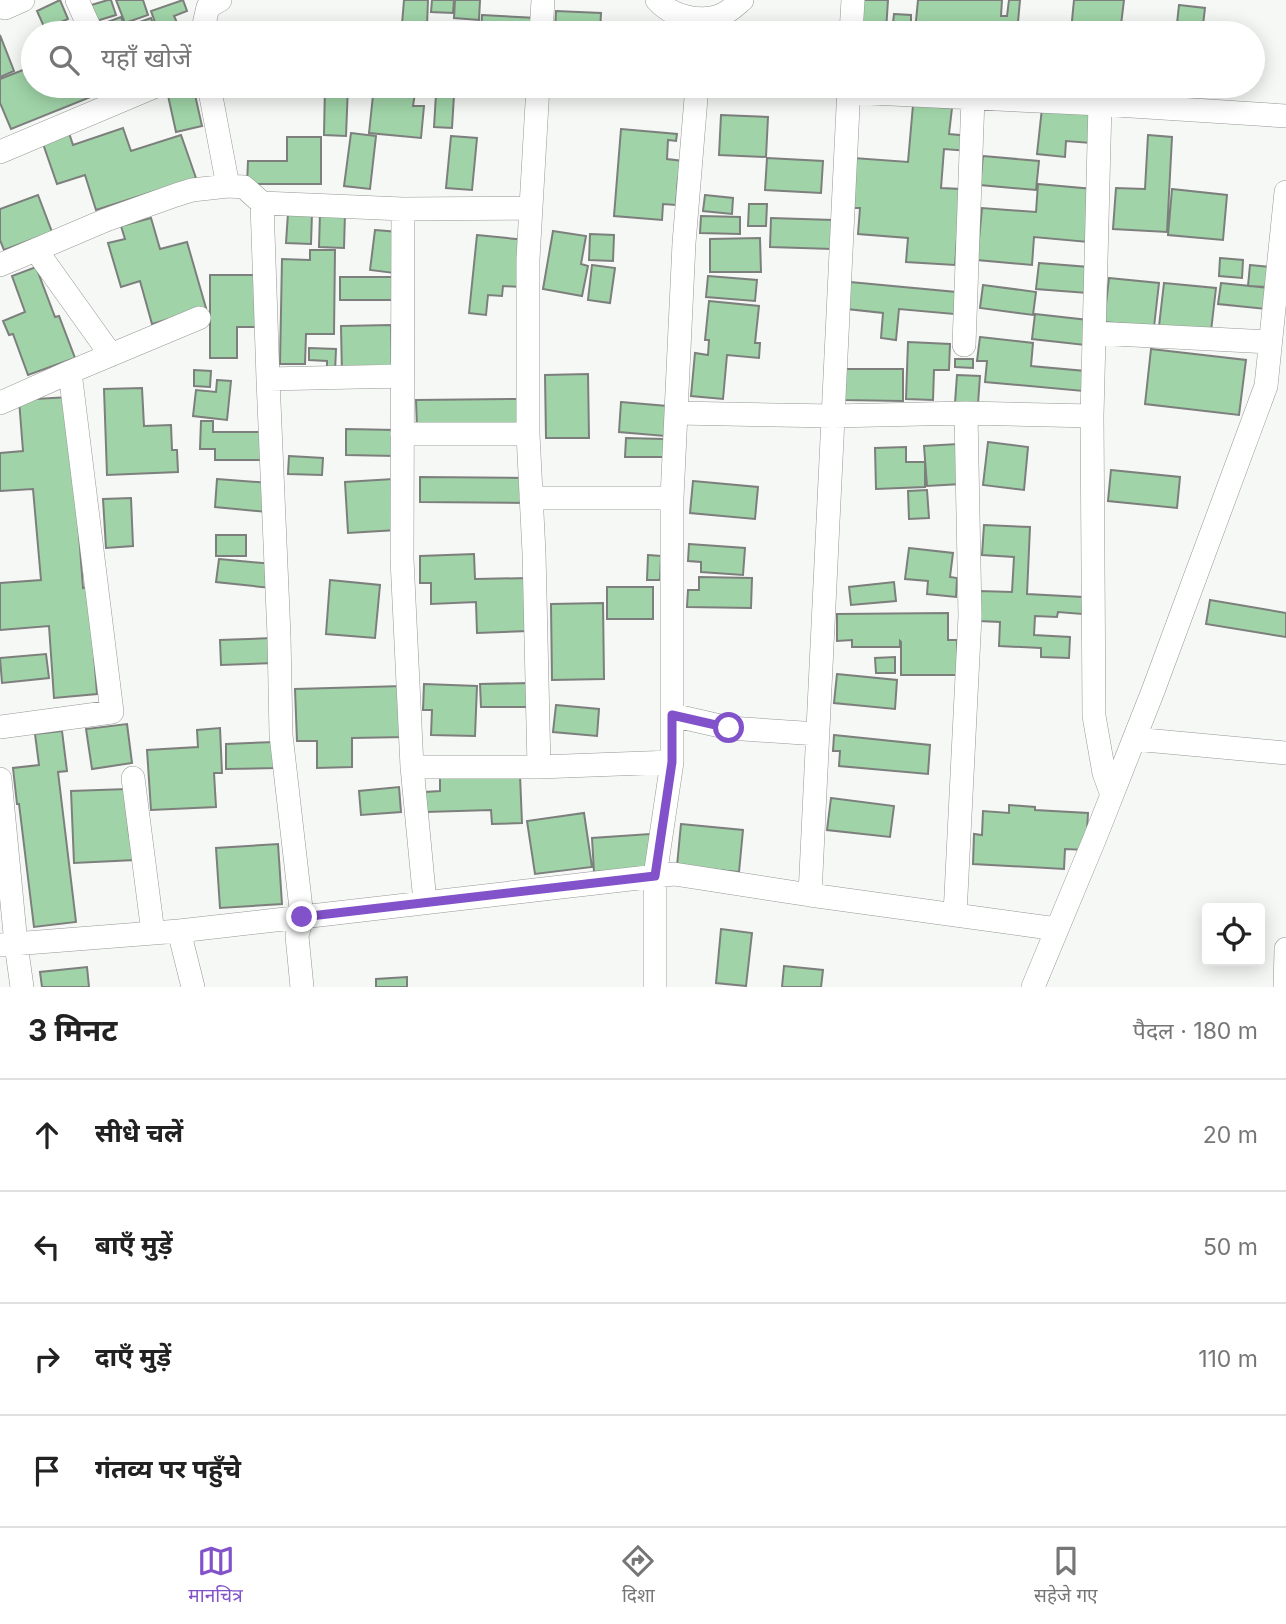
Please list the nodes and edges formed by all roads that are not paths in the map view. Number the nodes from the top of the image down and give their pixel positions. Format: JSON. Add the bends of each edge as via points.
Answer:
{"nodes":[{"id":1,"x":2,"y":0,"type":"edge"},
{"id":2,"x":23,"y":0,"type":"edge"},
{"id":3,"x":77,"y":0,"type":"edge"},
{"id":4,"x":543,"y":0,"type":"edge"},
{"id":5,"x":657,"y":0,"type":"edge"},
{"id":6,"x":741,"y":0,"type":"edge"},
{"id":7,"x":853,"y":0,"type":"edge"},
{"id":8,"x":211,"y":3,"type":"edge"},
{"id":9,"x":87,"y":21,"type":"edge"},
{"id":10,"x":206,"y":21,"type":"edge"},
{"id":11,"x":542,"y":21,"type":"edge"},
{"id":12,"x":692,"y":21,"type":"edge"},
{"id":13,"x":711,"y":21,"type":"edge"},
{"id":14,"x":852,"y":21,"type":"edge"},
{"id":15,"x":110,"y":98,"type":"edge"},
{"id":16,"x":211,"y":98,"type":"edge"},
{"id":17,"x":537,"y":98,"type":"edge"},
{"id":18,"x":696,"y":98,"type":"edge"},
{"id":19,"x":849,"y":98,"type":"edge"},
{"id":20,"x":973,"y":98,"type":"joint"},
{"id":21,"x":1100,"y":104,"type":"junction"},
{"id":22,"x":1286,"y":116,"type":"edge"},
{"id":23,"x":0,"y":152,"type":"edge"},
{"id":24,"x":228,"y":186,"type":"junction"},
{"id":25,"x":1286,"y":192,"type":"edge"},
{"id":26,"x":262,"y":203,"type":"junction"},
{"id":27,"x":531,"y":208,"type":"junction"},
{"id":28,"x":403,"y":209,"type":"junction"},
{"id":29,"x":36,"y":250,"type":"junction"},
{"id":30,"x":0,"y":265,"type":"edge"},
{"id":31,"x":199,"y":318,"type":"dead end"},
{"id":32,"x":1094,"y":333,"type":"junction"},
{"id":33,"x":1270,"y":342,"type":"junction"},
{"id":34,"x":964,"y":345,"type":"dead end"},
{"id":35,"x":111,"y":355,"type":"junction"},
{"id":36,"x":70,"y":372,"type":"junction"},
{"id":37,"x":402,"y":376,"type":"junction"},
{"id":38,"x":268,"y":379,"type":"junction"},
{"id":39,"x":0,"y":403,"type":"edge"},
{"id":40,"x":676,"y":412,"type":"junction"},
{"id":41,"x":966,"y":413,"type":"junction"},
{"id":42,"x":833,"y":416,"type":"junction"},
{"id":43,"x":1092,"y":416,"type":"junction"},
{"id":44,"x":402,"y":434,"type":"junction"},
{"id":45,"x":528,"y":434,"type":"junction"},
{"id":46,"x":531,"y":498,"type":"junction"},
{"id":47,"x":672,"y":498,"type":"junction"},
{"id":48,"x":672,"y":715,"type":"junction"},
{"id":49,"x":0,"y":727,"type":"edge"},
{"id":50,"x":818,"y":734,"type":"junction"},
{"id":51,"x":1134,"y":739,"type":"junction"},
{"id":52,"x":1286,"y":753,"type":"edge"},
{"id":53,"x":672,"y":762,"type":"junction"},
{"id":54,"x":412,"y":767,"type":"junction"},
{"id":55,"x":539,"y":767,"type":"junction"},
{"id":56,"x":133,"y":778,"type":"dead end"},
{"id":57,"x":0,"y":779,"type":"edge"},
{"id":58,"x":1112,"y":795,"type":"junction"},
{"id":59,"x":655,"y":876,"type":"junction"},
{"id":60,"x":810,"y":895,"type":"junction"},
{"id":61,"x":425,"y":902,"type":"junction"},
{"id":62,"x":955,"y":915,"type":"junction"},
{"id":63,"x":302,"y":917,"type":"junction"},
{"id":64,"x":1057,"y":929,"type":"junction"},
{"id":65,"x":179,"y":931,"type":"junction"},
{"id":66,"x":153,"y":933,"type":"junction"},
{"id":67,"x":8,"y":944,"type":"edge"},
{"id":68,"x":1286,"y":949,"type":"edge"},
{"id":69,"x":22,"y":987,"type":"edge"},
{"id":70,"x":193,"y":987,"type":"edge"},
{"id":71,"x":303,"y":987,"type":"edge"},
{"id":72,"x":655,"y":987,"type":"edge"},
{"id":73,"x":1033,"y":987,"type":"edge"},
{"id":74,"x":1285,"y":987,"type":"edge"}],
"edges":[{"from":1,"to":2,"type":"street","via":[[5,8]]},
{"from":3,"to":9,"type":"street"},
{"from":4,"to":11,"type":"street"},
{"from":5,"to":12,"type":"street"},
{"from":6,"to":13,"type":"street"},
{"from":7,"to":14,"type":"street"},
{"from":8,"to":10,"type":"street"},
{"from":15,"to":23,"type":"street"},
{"from":16,"to":24,"type":"street"},
{"from":17,"to":27,"type":"street"},
{"from":18,"to":40,"type":"street"},
{"from":19,"to":42,"type":"street"},
{"from":20,"to":21,"type":"street"},
{"from":20,"to":34,"type":"street"},
{"from":21,"to":22,"type":"street"},
{"from":21,"to":32,"type":"street"},
{"from":24,"to":26,"type":"street","via":[[244,187]]},
{"from":24,"to":29,"type":"street","via":[[176,195]]},
{"from":25,"to":33,"type":"street"},
{"from":26,"to":28,"type":"street"},
{"from":26,"to":38,"type":"street"},
{"from":27,"to":28,"type":"street"},
{"from":27,"to":45,"type":"street"},
{"from":28,"to":37,"type":"street"},
{"from":29,"to":30,"type":"street"},
{"from":29,"to":35,"type":"street"},
{"from":31,"to":35,"type":"street"},
{"from":32,"to":33,"type":"street"},
{"from":32,"to":43,"type":"street"},
{"from":33,"to":51,"type":"street","via":[[1266,386]]},
{"from":35,"to":36,"type":"street"},
{"from":36,"to":39,"type":"street"},
{"from":36,"to":49,"type":"street","via":[[112,712]]},
{"from":37,"to":38,"type":"street"},
{"from":37,"to":44,"type":"street"},
{"from":38,"to":63,"type":"street","via":[[281,735]]},
{"from":40,"to":42,"type":"street"},
{"from":40,"to":47,"type":"street"},
{"from":41,"to":42,"type":"street"},
{"from":41,"to":43,"type":"street"},
{"from":41,"to":62,"type":"street","via":[[970,616]]},
{"from":42,"to":50,"type":"street"},
{"from":43,"to":58,"type":"street","via":[[1094,716]]},
{"from":44,"to":45,"type":"street"},
{"from":44,"to":54,"type":"street","via":[[402,559]]},
{"from":45,"to":46,"type":"street"},
{"from":46,"to":47,"type":"street"},
{"from":46,"to":55,"type":"street"},
{"from":47,"to":48,"type":"street"},
{"from":48,"to":50,"type":"street","via":[[729,728]]},
{"from":48,"to":53,"type":"street"},
{"from":50,"to":60,"type":"street"},
{"from":51,"to":52,"type":"street"},
{"from":51,"to":58,"type":"street"},
{"from":53,"to":55,"type":"street"},
{"from":53,"to":59,"type":"street"},
{"from":54,"to":55,"type":"street"},
{"from":54,"to":61,"type":"street"},
{"from":56,"to":66,"type":"street"},
{"from":57,"to":67,"type":"street"},
{"from":58,"to":64,"type":"street"},
{"from":59,"to":60,"type":"street","via":[[674,874]]},
{"from":59,"to":61,"type":"street"},
{"from":59,"to":72,"type":"street"},
{"from":60,"to":62,"type":"street"},
{"from":61,"to":63,"type":"street"},
{"from":62,"to":64,"type":"street"},
{"from":63,"to":65,"type":"street"},
{"from":63,"to":71,"type":"street","via":[[297,936]]},
{"from":64,"to":73,"type":"street"},
{"from":65,"to":66,"type":"street"},
{"from":65,"to":70,"type":"street"},
{"from":66,"to":67,"type":"street"},
{"from":67,"to":69,"type":"street"},
{"from":68,"to":74,"type":"street"}]}
